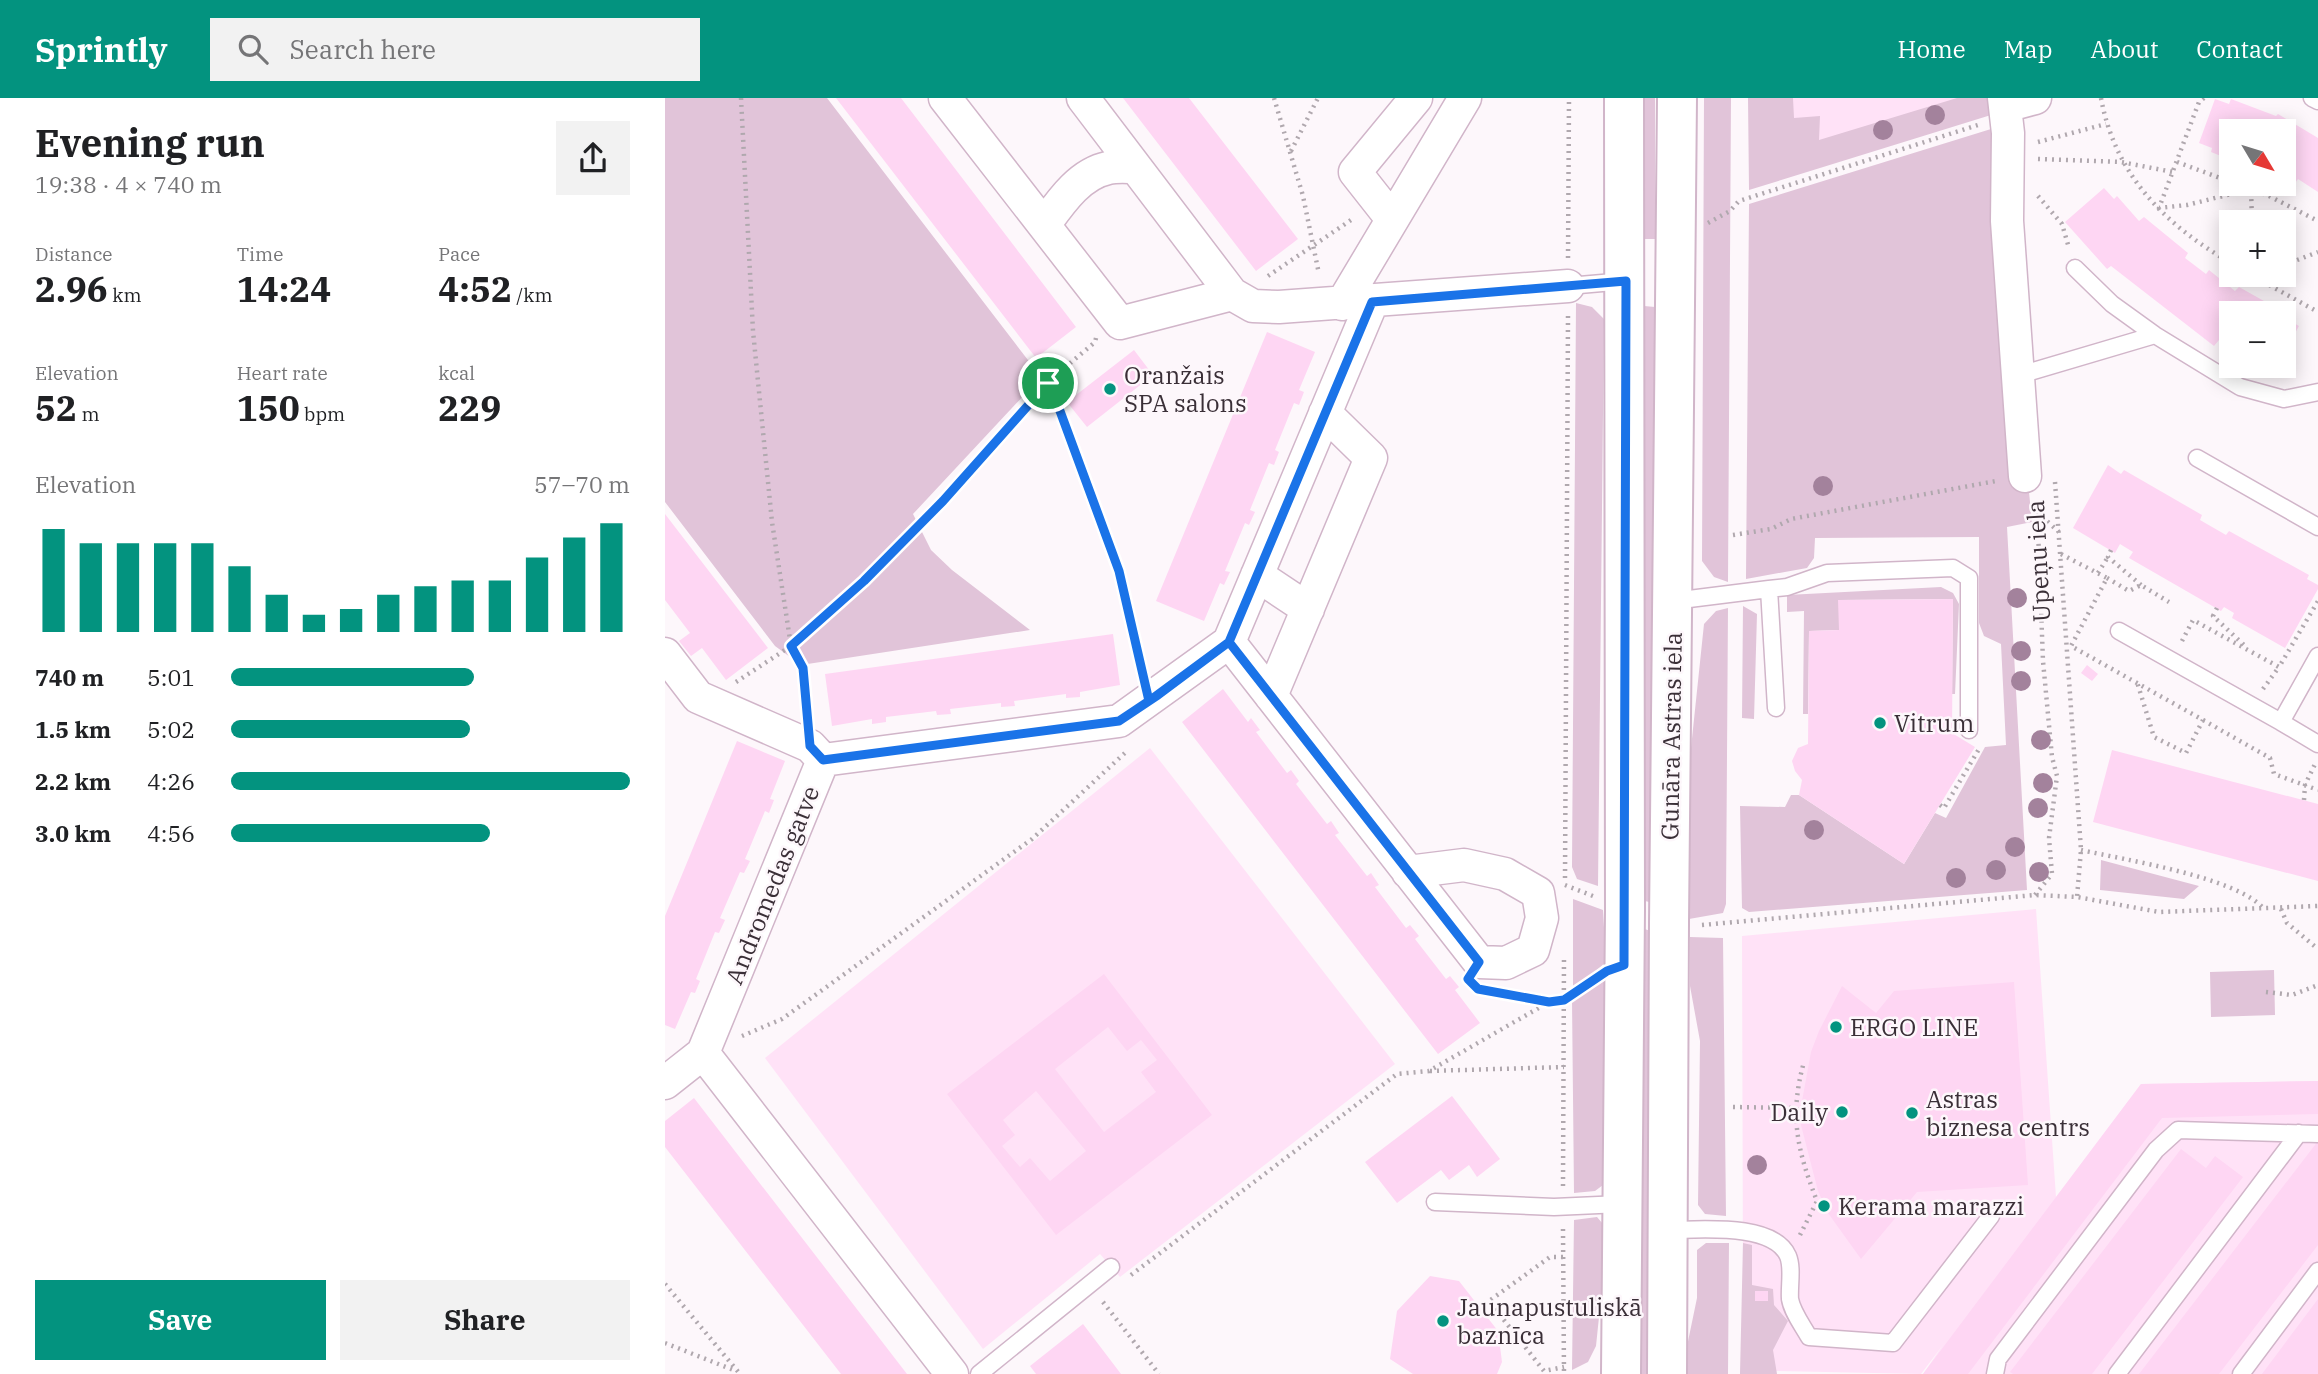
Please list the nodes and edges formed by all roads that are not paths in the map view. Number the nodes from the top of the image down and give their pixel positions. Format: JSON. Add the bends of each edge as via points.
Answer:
{"nodes":[{"id":1,"x":945,"y":98,"type":"edge"},
{"id":2,"x":1083,"y":98,"type":"edge"},
{"id":3,"x":1416,"y":98,"type":"edge"},
{"id":4,"x":1465,"y":98,"type":"edge"},
{"id":5,"x":1624,"y":98,"type":"edge"},
{"id":6,"x":1677,"y":98,"type":"edge"},
{"id":7,"x":2035,"y":98,"type":"edge"},
{"id":8,"x":2312,"y":98,"type":"edge"},
{"id":9,"x":2318,"y":101,"type":"edge"},
{"id":10,"x":2012,"y":120,"type":"edge"},
{"id":11,"x":1135,"y":167,"type":"junction"},
{"id":12,"x":1386,"y":209,"type":"junction"},
{"id":13,"x":1044,"y":225,"type":"junction"},
{"id":14,"x":2075,"y":268,"type":"road end"},
{"id":15,"x":1677,"y":278,"type":"junction"},
{"id":16,"x":1626,"y":281,"type":"junction"},
{"id":17,"x":1568,"y":286,"type":"joint"},
{"id":18,"x":1231,"y":294,"type":"junction"},
{"id":19,"x":1345,"y":298,"type":"junction"},
{"id":20,"x":2155,"y":335,"type":"junction"},
{"id":21,"x":2020,"y":375,"type":"junction"},
{"id":22,"x":2318,"y":392,"type":"edge"},
{"id":23,"x":1325,"y":413,"type":"junction"},
{"id":24,"x":2197,"y":458,"type":"dead end"},
{"id":25,"x":2040,"y":478,"type":"road end"},
{"id":26,"x":2318,"y":527,"type":"edge"},
{"id":27,"x":1257,"y":575,"type":"junction"},
{"id":28,"x":1769,"y":589,"type":"junction"},
{"id":29,"x":1673,"y":601,"type":"junction"},
{"id":30,"x":1308,"y":609,"type":"junction"},
{"id":31,"x":2119,"y":631,"type":"dead end"},
{"id":32,"x":1229,"y":642,"type":"junction"},
{"id":33,"x":665,"y":654,"type":"edge"},
{"id":34,"x":2318,"y":656,"type":"edge"},
{"id":35,"x":1271,"y":696,"type":"junction"},
{"id":36,"x":698,"y":697,"type":"junction"},
{"id":37,"x":665,"y":698,"type":"edge"},
{"id":38,"x":1776,"y":708,"type":"dead end"},
{"id":39,"x":2281,"y":722,"type":"junction"},
{"id":40,"x":1969,"y":730,"type":"road end"},
{"id":41,"x":2318,"y":744,"type":"edge"},
{"id":42,"x":816,"y":753,"type":"junction"},
{"id":43,"x":1408,"y":872,"type":"dead end"},
{"id":44,"x":703,"y":1054,"type":"junction"},
{"id":45,"x":665,"y":1083,"type":"edge"},
{"id":46,"x":2299,"y":1133,"type":"junction"},
{"id":47,"x":2318,"y":1134,"type":"edge"},
{"id":48,"x":1435,"y":1202,"type":"dead end"},
{"id":49,"x":1621,"y":1205,"type":"junction"},
{"id":50,"x":1991,"y":1216,"type":"dead end"},
{"id":51,"x":1668,"y":1230,"type":"junction"},
{"id":52,"x":1111,"y":1267,"type":"dead end"},
{"id":53,"x":2318,"y":1271,"type":"edge"},
{"id":54,"x":1618,"y":1373,"type":"edge"},
{"id":55,"x":952,"y":1374,"type":"edge"},
{"id":56,"x":979,"y":1374,"type":"edge"},
{"id":57,"x":1667,"y":1374,"type":"edge"},
{"id":58,"x":1994,"y":1374,"type":"edge"},
{"id":59,"x":2117,"y":1374,"type":"edge"},
{"id":60,"x":2241,"y":1374,"type":"edge"}],
"edges":[{"from":1,"to":13,"type":"street"},
{"from":2,"to":11,"type":"street"},
{"from":3,"to":12,"type":"street","via":[[1355,172]]},
{"from":4,"to":12,"type":"street"},
{"from":5,"to":16,"type":"main road","name":"Gunāra Astras iela"},
{"from":6,"to":15,"type":"main road","name":"Gunāra Astras iela"},
{"from":7,"to":10,"type":"street"},
{"from":8,"to":9,"type":"lane"},
{"from":10,"to":21,"type":"street","name":"Upeņu iela","via":[[2007,221]]},
{"from":11,"to":13,"type":"street","via":[[1107,168],[1081,181]]},
{"from":11,"to":18,"type":"street"},
{"from":12,"to":19,"type":"street"},
{"from":13,"to":18,"type":"street","via":[[1120,323]]},
{"from":14,"to":20,"type":"lane","via":[[2112,304]]},
{"from":15,"to":16,"type":"main road"},
{"from":15,"to":29,"type":"main road","name":"Gunāra Astras iela"},
{"from":16,"to":17,"type":"lane"},
{"from":16,"to":49,"type":"main road","name":"Gunāra Astras iela"},
{"from":17,"to":19,"type":"street"},
{"from":18,"to":19,"type":"street","via":[[1253,306],[1279,307]]},
{"from":19,"to":23,"type":"street"},
{"from":20,"to":21,"type":"lane"},
{"from":20,"to":22,"type":"lane","via":[[2240,387],[2284,399]]},
{"from":21,"to":25,"type":"street","name":"Upeņu iela"},
{"from":23,"to":27,"type":"street"},
{"from":23,"to":30,"type":"street","via":[[1371,458]]},
{"from":24,"to":26,"type":"lane"},
{"from":27,"to":30,"type":"street"},
{"from":27,"to":32,"type":"street"},
{"from":28,"to":29,"type":"lane"},
{"from":28,"to":38,"type":"lane"},
{"from":28,"to":40,"type":"lane","via":[[1827,573],[1953,568],[1969,578]]},
{"from":29,"to":51,"type":"main road","name":"Gunāra Astras iela"},
{"from":30,"to":35,"type":"street"},
{"from":31,"to":39,"type":"lane"},
{"from":32,"to":35,"type":"street"},
{"from":32,"to":42,"type":"street","name":"Andromedas gatve","via":[[1119,721]]},
{"from":33,"to":36,"type":"street"},
{"from":34,"to":39,"type":"lane"},
{"from":35,"to":43,"type":"street"},
{"from":36,"to":37,"type":"street"},
{"from":36,"to":42,"type":"street"},
{"from":39,"to":41,"type":"lane"},
{"from":42,"to":44,"type":"street","name":"Andromedas gatve"},
{"from":44,"to":45,"type":"street"},
{"from":44,"to":55,"type":"street"},
{"from":46,"to":47,"type":"lane"},
{"from":46,"to":58,"type":"lane","via":[[2178,1130],[2156,1150],[1998,1359]]},
{"from":46,"to":59,"type":"lane"},
{"from":48,"to":49,"type":"lane"},
{"from":49,"to":54,"type":"main road","name":"Gunāra Astras iela"},
{"from":50,"to":51,"type":"lane","via":[[1893,1343],[1809,1338],[1790,1303],[1789,1258],[1778,1242],[1734,1231]]},
{"from":51,"to":57,"type":"main road","name":"Gunāra Astras iela"},
{"from":52,"to":56,"type":"lane"},
{"from":53,"to":60,"type":"lane"}]}
